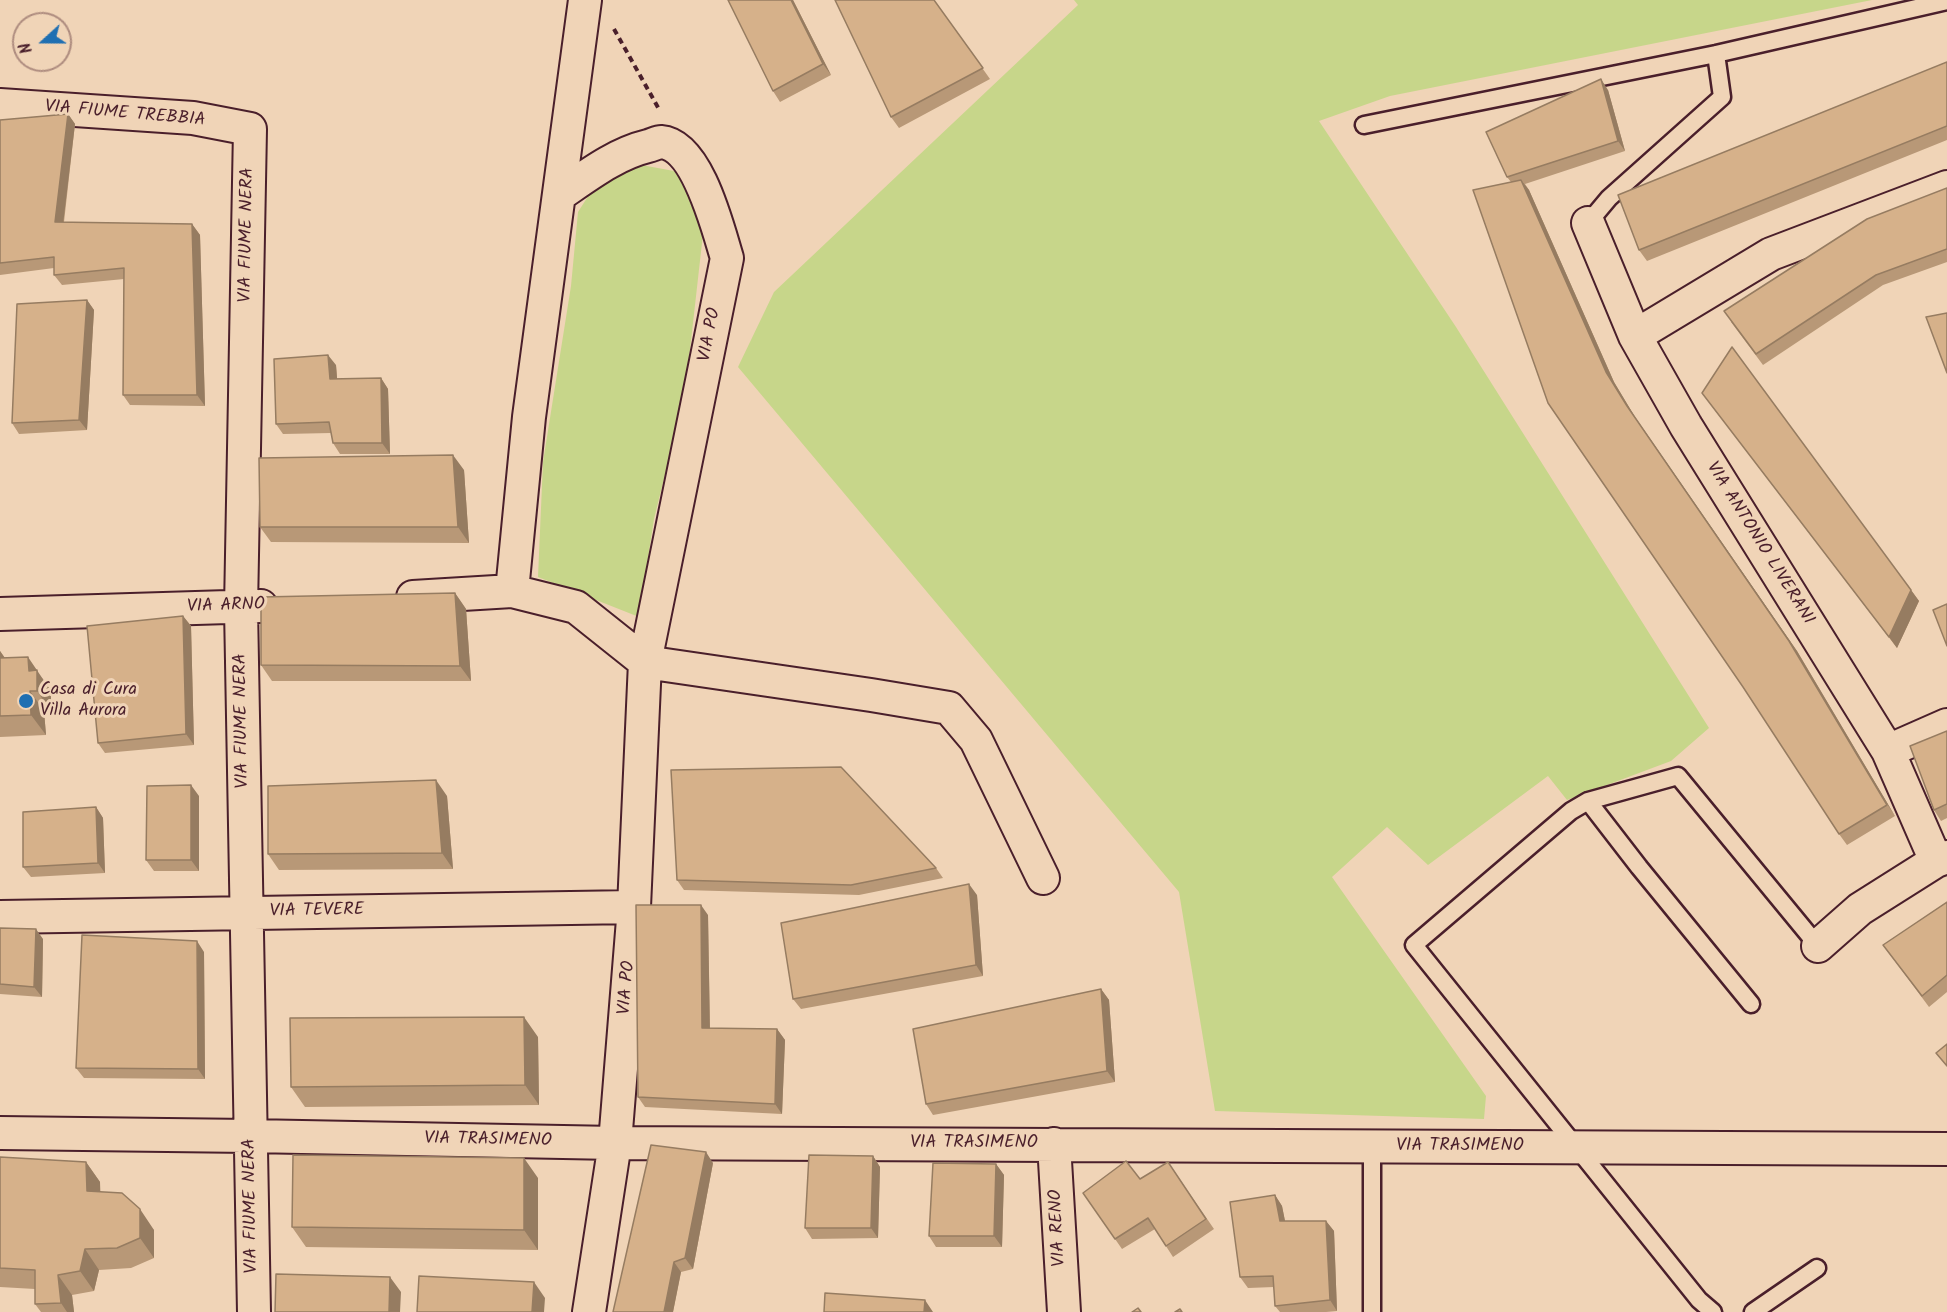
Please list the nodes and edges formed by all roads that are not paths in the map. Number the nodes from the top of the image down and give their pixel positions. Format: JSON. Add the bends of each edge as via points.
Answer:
{"nodes":[{"id":1,"x":585,"y":0,"type":"edge"},
{"id":2,"x":1947,"y":2,"type":"edge"},
{"id":3,"x":1716,"y":54,"type":"junction"},
{"id":4,"x":0,"y":105,"type":"edge"},
{"id":5,"x":1364,"y":125,"type":"dead end"},
{"id":6,"x":250,"y":129,"type":"joint"},
{"id":7,"x":1947,"y":187,"type":"edge"},
{"id":8,"x":559,"y":195,"type":"junction"},
{"id":9,"x":1588,"y":223,"type":"joint"},
{"id":10,"x":1635,"y":336,"type":"junction"},
{"id":11,"x":512,"y":591,"type":"junction"},
{"id":12,"x":382,"y":599,"type":"edge"},
{"id":13,"x":288,"y":605,"type":"edge"},
{"id":14,"x":241,"y":608,"type":"junction"},
{"id":15,"x":0,"y":614,"type":"edge"},
{"id":16,"x":645,"y":662,"type":"junction"},
{"id":17,"x":1947,"y":725,"type":"edge"},
{"id":18,"x":1888,"y":751,"type":"junction"},
{"id":19,"x":1588,"y":801,"type":"junction"},
{"id":20,"x":1941,"y":859,"type":"edge"},
{"id":21,"x":1042,"y":878,"type":"dead end"},
{"id":22,"x":634,"y":907,"type":"junction"},
{"id":23,"x":246,"y":913,"type":"junction"},
{"id":24,"x":0,"y":917,"type":"edge"},
{"id":25,"x":1818,"y":946,"type":"joint"},
{"id":26,"x":1751,"y":1004,"type":"dead end"},
{"id":27,"x":0,"y":1133,"type":"edge"},
{"id":28,"x":250,"y":1136,"type":"junction"},
{"id":29,"x":615,"y":1143,"type":"junction"},
{"id":30,"x":1054,"y":1144,"type":"junction"},
{"id":31,"x":1372,"y":1147,"type":"junction"},
{"id":32,"x":1577,"y":1148,"type":"junction"},
{"id":33,"x":1947,"y":1149,"type":"edge"},
{"id":34,"x":1817,"y":1268,"type":"dead end"},
{"id":35,"x":254,"y":1312,"type":"edge"},
{"id":36,"x":589,"y":1312,"type":"edge"},
{"id":37,"x":1064,"y":1312,"type":"edge"},
{"id":38,"x":1372,"y":1312,"type":"edge"},
{"id":39,"x":1713,"y":1312,"type":"edge"},
{"id":40,"x":1753,"y":1312,"type":"edge"}],
"edges":[{"from":1,"to":8,"type":"street"},
{"from":2,"to":3,"type":"lane"},
{"from":3,"to":5,"type":"lane"},
{"from":3,"to":9,"type":"lane","via":[[1722,97],[1609,198]]},
{"from":4,"to":6,"type":"street","name":"VIA FIUME TREBBIA","via":[[193,118]]},
{"from":6,"to":14,"type":"street","name":"VIA FIUME NERA"},
{"from":7,"to":10,"type":"street","via":[[1771,254]]},
{"from":8,"to":11,"type":"street","via":[[529,417]]},
{"from":8,"to":16,"type":"street","name":"VIA PO","via":[[632,149],[662,142],[682,151],[708,196],[727,258]]},
{"from":9,"to":10,"type":"street","name":"VIA ANTONIO LIVERANI"},
{"from":10,"to":18,"type":"street","name":"VIA ANTONIO LIVERANI","via":[[1686,426]]},
{"from":11,"to":12,"type":"street"},
{"from":11,"to":16,"type":"street","via":[[576,607]]},
{"from":13,"to":14,"type":"street","name":"VIA ARNO"},
{"from":14,"to":15,"type":"street","name":"VIA ARNO"},
{"from":14,"to":23,"type":"street","name":"VIA FIUME NERA"},
{"from":16,"to":21,"type":"street","via":[[949,708],[976,740]]},
{"from":16,"to":22,"type":"street","name":"VIA PO"},
{"from":17,"to":18,"type":"street"},
{"from":18,"to":20,"type":"street","name":"VIA ANTONIO LIVERANI"},
{"from":19,"to":25,"type":"lane","via":[[1678,776]]},
{"from":19,"to":26,"type":"lane"},
{"from":19,"to":32,"type":"lane","via":[[1571,811],[1414,945]]},
{"from":20,"to":25,"type":"street","name":"VIA ANTONIO LIVERANI","via":[[1860,909]]},
{"from":22,"to":23,"type":"street","name":"VIA TEVERE"},
{"from":22,"to":29,"type":"street","name":"VIA PO"},
{"from":23,"to":24,"type":"street","name":"VIA TEVERE"},
{"from":23,"to":28,"type":"street","name":"VIA FIUME NERA"},
{"from":27,"to":28,"type":"street","name":"VIA TRASIMENO"},
{"from":28,"to":29,"type":"street","name":"VIA TRASIMENO"},
{"from":28,"to":35,"type":"street","name":"VIA FIUME NERA"},
{"from":29,"to":30,"type":"street","name":"VIA TRASIMENO"},
{"from":29,"to":36,"type":"street","name":"VIA PO"},
{"from":30,"to":31,"type":"street","name":"VIA TRASIMENO"},
{"from":30,"to":37,"type":"street","name":"VIA RENO"},
{"from":31,"to":32,"type":"street","name":"VIA TRASIMENO"},
{"from":31,"to":38,"type":"lane"},
{"from":32,"to":33,"type":"street","name":"VIA TRASIMENO"},
{"from":32,"to":39,"type":"lane","via":[[1699,1300]]},
{"from":34,"to":40,"type":"lane"}]}
